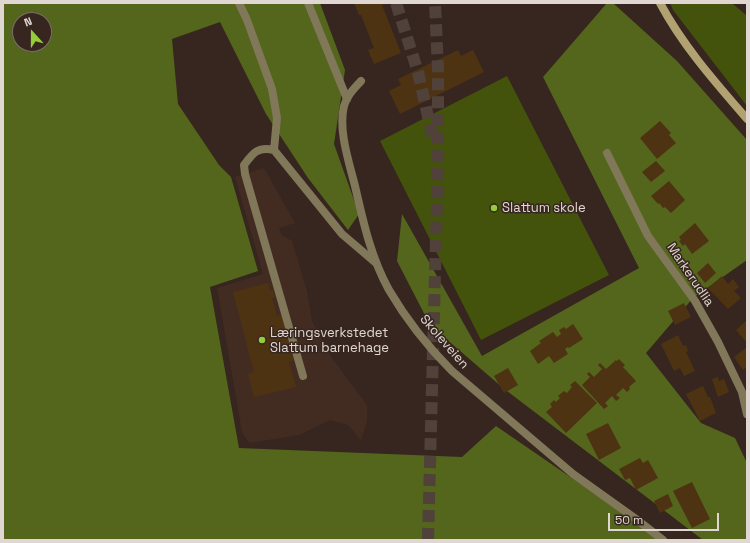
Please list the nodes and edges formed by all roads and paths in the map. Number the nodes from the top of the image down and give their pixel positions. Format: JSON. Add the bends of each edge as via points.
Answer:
{"nodes":[{"id":1,"x":239,"y":3,"type":"edge"},
{"id":2,"x":308,"y":3,"type":"edge"},
{"id":3,"x":660,"y":3,"type":"edge"},
{"id":4,"x":361,"y":81,"type":"dead end"},
{"id":5,"x":347,"y":99,"type":"junction"},
{"id":6,"x":747,"y":119,"type":"edge"},
{"id":7,"x":274,"y":150,"type":"junction"},
{"id":8,"x":607,"y":153,"type":"dead end"},
{"id":9,"x":376,"y":263,"type":"junction"},
{"id":10,"x":303,"y":376,"type":"dead end"},
{"id":11,"x":747,"y":414,"type":"edge"},
{"id":12,"x":663,"y":540,"type":"edge"}],
"edges":[{"from":1,"to":7,"type":"street","via":[[272,89],[277,118]]},
{"from":2,"to":5,"type":"street"},
{"from":3,"to":6,"type":"main road","via":[[691,52]]},
{"from":4,"to":5,"type":"street","name":"Skoleveien"},
{"from":5,"to":9,"type":"street","name":"Skoleveien","via":[[342,120],[344,135],[364,225]]},
{"from":7,"to":9,"type":"street","via":[[342,234]]},
{"from":7,"to":10,"type":"street","via":[[267,148],[253,152],[244,165],[245,174]]},
{"from":8,"to":11,"type":"street","name":"Markerudlia","via":[[648,236],[695,301],[718,342],[742,392]]},
{"from":9,"to":12,"type":"street","name":"Skoleveien","via":[[403,313],[452,371],[573,474]]}]}
